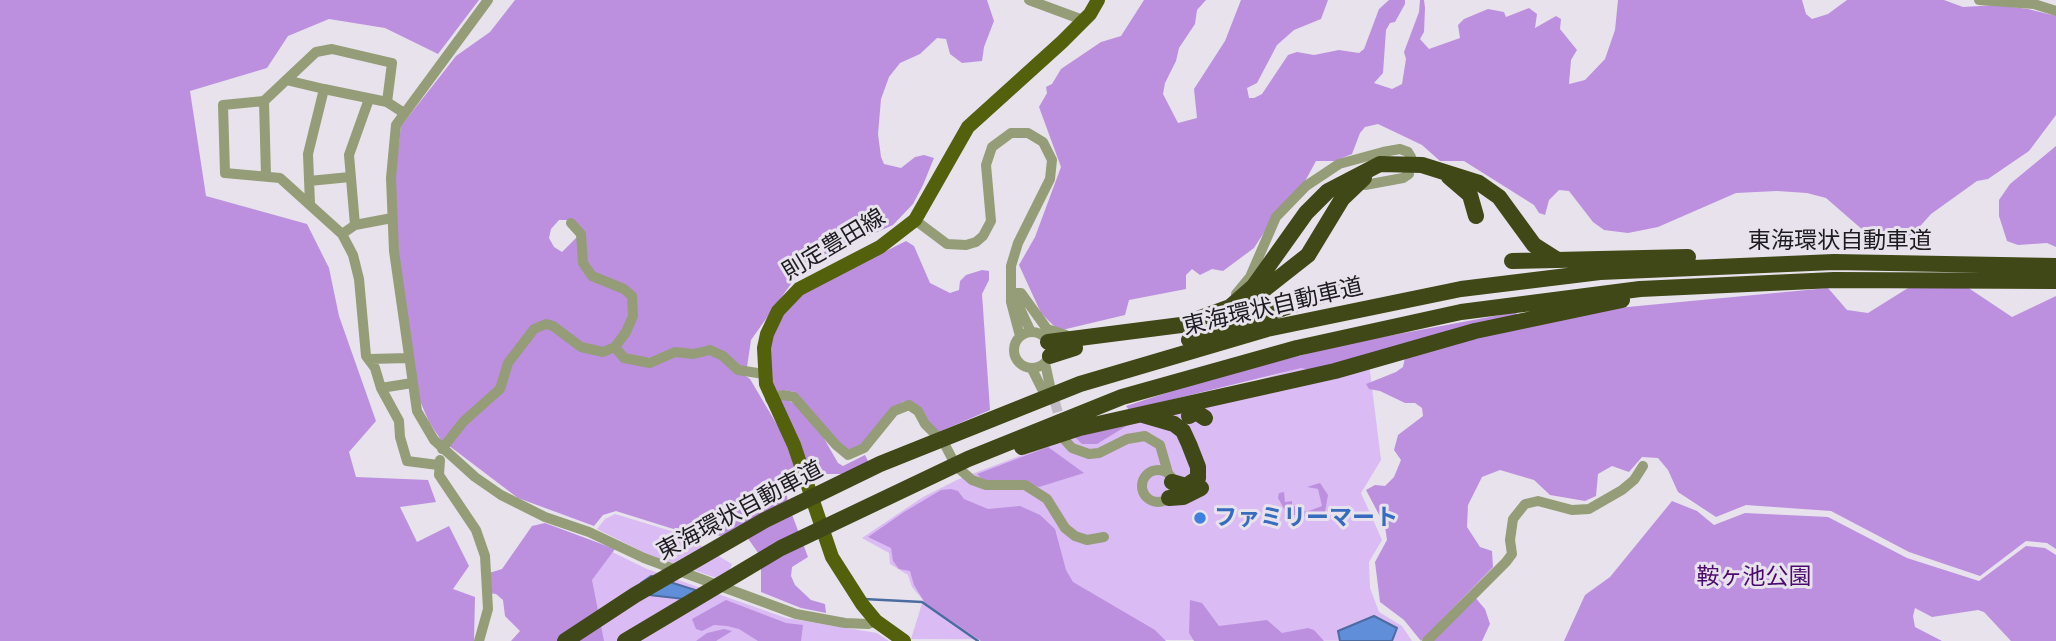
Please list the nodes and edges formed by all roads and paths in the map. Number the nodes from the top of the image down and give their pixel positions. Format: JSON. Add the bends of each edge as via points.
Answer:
{"nodes":[{"id":1,"x":488,"y":0,"type":"edge"},
{"id":2,"x":1029,"y":0,"type":"edge"},
{"id":3,"x":1098,"y":0,"type":"edge"},
{"id":4,"x":1979,"y":0,"type":"edge"},
{"id":5,"x":2056,"y":11,"type":"edge"},
{"id":6,"x":1083,"y":20,"type":"junction"},
{"id":7,"x":286,"y":80,"type":"junction"},
{"id":8,"x":324,"y":89,"type":"junction"},
{"id":9,"x":369,"y":99,"type":"junction"},
{"id":10,"x":264,"y":100,"type":"junction"},
{"id":11,"x":387,"y":102,"type":"junction"},
{"id":12,"x":404,"y":113,"type":"junction"},
{"id":13,"x":1411,"y":158,"type":"dead end"},
{"id":14,"x":1409,"y":174,"type":"dead end"},
{"id":15,"x":266,"y":176,"type":"junction"},
{"id":16,"x":350,"y":177,"type":"junction"},
{"id":17,"x":309,"y":181,"type":"junction"},
{"id":18,"x":1365,"y":185,"type":"dead end"},
{"id":19,"x":310,"y":204,"type":"junction"},
{"id":20,"x":1476,"y":216,"type":"dead end"},
{"id":21,"x":392,"y":218,"type":"junction"},
{"id":22,"x":915,"y":220,"type":"junction"},
{"id":23,"x":571,"y":223,"type":"dead end"},
{"id":24,"x":355,"y":225,"type":"junction"},
{"id":25,"x":342,"y":234,"type":"junction"},
{"id":26,"x":1556,"y":259,"type":"junction"},
{"id":27,"x":1512,"y":261,"type":"dead end"},
{"id":28,"x":1834,"y":262,"type":"junction"},
{"id":29,"x":2056,"y":266,"type":"edge"},
{"id":30,"x":2056,"y":281,"type":"edge"},
{"id":31,"x":1733,"y":285,"type":"junction"},
{"id":32,"x":1335,"y":291,"type":"dead end"},
{"id":33,"x":1012,"y":293,"type":"junction"},
{"id":34,"x":1031,"y":332,"type":"junction"},
{"id":35,"x":1020,"y":336,"type":"junction"},
{"id":36,"x":615,"y":347,"type":"junction"},
{"id":37,"x":1048,"y":354,"type":"junction"},
{"id":38,"x":409,"y":358,"type":"junction"},
{"id":39,"x":370,"y":359,"type":"junction"},
{"id":40,"x":1032,"y":369,"type":"junction"},
{"id":41,"x":764,"y":374,"type":"junction"},
{"id":42,"x":412,"y":383,"type":"junction"},
{"id":43,"x":1080,"y":384,"type":"junction"},
{"id":44,"x":381,"y":388,"type":"junction"},
{"id":45,"x":1212,"y":398,"type":"junction"},
{"id":46,"x":770,"y":399,"type":"junction"},
{"id":47,"x":1122,"y":417,"type":"junction"},
{"id":48,"x":1065,"y":438,"type":"dead end"},
{"id":49,"x":1153,"y":441,"type":"junction"},
{"id":50,"x":444,"y":451,"type":"junction"},
{"id":51,"x":968,"y":458,"type":"junction"},
{"id":52,"x":438,"y":465,"type":"junction"},
{"id":53,"x":1643,"y":466,"type":"dead end"},
{"id":54,"x":1155,"y":468,"type":"junction"},
{"id":55,"x":1170,"y":484,"type":"junction"},
{"id":56,"x":1104,"y":537,"type":"dead end"},
{"id":57,"x":876,"y":621,"type":"junction"},
{"id":58,"x":479,"y":641,"type":"edge"},
{"id":59,"x":565,"y":641,"type":"edge"},
{"id":60,"x":625,"y":641,"type":"edge"},
{"id":61,"x":904,"y":641,"type":"edge"},
{"id":62,"x":1427,"y":641,"type":"edge"}],
"edges":[{"from":1,"to":12,"type":"street"},
{"from":2,"to":6,"type":"street"},
{"from":3,"to":6,"type":"main road","name":"則定豊田線"},
{"from":4,"to":5,"type":"street","via":[[2034,4]]},
{"from":6,"to":22,"type":"main road","name":"則定豊田線","via":[[968,127]]},
{"from":7,"to":8,"type":"street"},
{"from":7,"to":10,"type":"street"},
{"from":7,"to":11,"type":"street","via":[[308,57],[332,49],[392,63]]},
{"from":8,"to":9,"type":"street"},
{"from":8,"to":17,"type":"street","via":[[308,154]]},
{"from":9,"to":11,"type":"street"},
{"from":9,"to":16,"type":"street","via":[[352,140]]},
{"from":10,"to":15,"type":"street"},
{"from":10,"to":15,"type":"street","via":[[222,107],[225,173]]},
{"from":11,"to":12,"type":"street"},
{"from":12,"to":21,"type":"street","via":[[397,122],[395,138]]},
{"from":13,"to":33,"type":"street","via":[[1400,149],[1383,152],[1339,164],[1306,186],[1276,217],[1239,292],[1199,313],[1063,336],[1047,329],[1021,293]]},
{"from":14,"to":18,"type":"street"},
{"from":15,"to":19,"type":"street","via":[[283,180]]},
{"from":16,"to":17,"type":"street"},
{"from":16,"to":24,"type":"street"},
{"from":17,"to":19,"type":"street"},
{"from":19,"to":25,"type":"street"},
{"from":20,"to":37,"type":"highway","via":[[1470,195],[1449,177],[1420,169],[1381,169],[1347,192],[1302,262],[1233,312],[1193,329]]},
{"from":21,"to":24,"type":"street"},
{"from":21,"to":38,"type":"street"},
{"from":22,"to":33,"type":"street","via":[[947,244],[976,242],[991,221],[986,165],[992,147],[1011,133],[1028,133],[1043,142],[1052,170],[1014,256]]},
{"from":22,"to":41,"type":"main road","name":"則定豊田線","via":[[880,247],[787,299],[767,334]]},
{"from":23,"to":36,"type":"street","via":[[580,234],[586,270],[629,292],[634,300],[631,323]]},
{"from":24,"to":25,"type":"street"},
{"from":25,"to":39,"type":"street","via":[[356,265],[366,356]]},
{"from":26,"to":27,"type":"highway"},
{"from":26,"to":28,"type":"highway","via":[[1705,257]]},
{"from":26,"to":37,"type":"highway","via":[[1534,245],[1499,197],[1479,183],[1422,165],[1380,164],[1328,191],[1306,213],[1254,286],[1230,307],[1181,325]]},
{"from":28,"to":29,"type":"highway","name":"東海環状自動車道"},
{"from":28,"to":43,"type":"highway","name":"東海環状自動車道","via":[[1600,272],[1461,289],[1267,328]]},
{"from":30,"to":31,"type":"highway","name":"東海環状自動車道","via":[[1859,279]]},
{"from":31,"to":45,"type":"highway","via":[[1633,298],[1475,331],[1335,371]]},
{"from":31,"to":51,"type":"highway","name":"東海環状自動車道","via":[[1559,298],[1376,329],[1224,366],[1122,397]]},
{"from":32,"to":43,"type":"highway","via":[[1227,326]]},
{"from":33,"to":34,"type":"street"},
{"from":33,"to":35,"type":"street"},
{"from":34,"to":35,"type":"street"},
{"from":34,"to":37,"type":"street","via":[[1041,334]]},
{"from":35,"to":40,"type":"street","via":[[1014,357],[1021,366]]},
{"from":36,"to":41,"type":"street","via":[[629,360],[650,363],[675,352],[710,350],[738,370]]},
{"from":36,"to":50,"type":"street","via":[[595,352],[553,326],[540,326],[508,363],[500,388],[464,421]]},
{"from":37,"to":40,"type":"street"},
{"from":37,"to":40,"type":"street","via":[[1046,387]]},
{"from":38,"to":39,"type":"street"},
{"from":38,"to":42,"type":"street"},
{"from":39,"to":44,"type":"street"},
{"from":41,"to":46,"type":"main road","name":"則定豊田線"},
{"from":42,"to":44,"type":"street"},
{"from":42,"to":50,"type":"street","via":[[417,411]]},
{"from":43,"to":59,"type":"highway","name":"東海環状自動車道","via":[[957,431],[765,520]]},
{"from":44,"to":52,"type":"street","via":[[399,421],[407,461]]},
{"from":45,"to":47,"type":"highway"},
{"from":45,"to":55,"type":"highway","via":[[1196,407],[1197,417],[1189,429],[1206,468],[1206,481],[1192,494]]},
{"from":46,"to":56,"type":"street","via":[[794,397],[848,455],[864,448],[894,411],[909,405],[972,480],[986,485],[1025,485],[1047,499],[1075,536],[1087,540]]},
{"from":46,"to":57,"type":"main road","name":"則定豊田線","via":[[794,445],[832,557]]},
{"from":47,"to":51,"type":"highway"},
{"from":47,"to":55,"type":"highway","via":[[1152,416],[1183,431],[1199,473],[1191,484]]},
{"from":48,"to":49,"type":"street","via":[[1072,448],[1090,454],[1138,436]]},
{"from":49,"to":54,"type":"street","via":[[1159,453]]},
{"from":49,"to":55,"type":"street","via":[[1160,445]]},
{"from":50,"to":52,"type":"street"},
{"from":50,"to":57,"type":"street","via":[[519,505],[654,563],[796,614],[845,623]]},
{"from":51,"to":60,"type":"highway","name":"東海環状自動車道","via":[[781,548]]},
{"from":52,"to":58,"type":"street","via":[[439,475],[476,530],[485,556],[488,608]]},
{"from":53,"to":62,"type":"street","via":[[1622,490],[1589,509],[1572,510],[1538,501],[1525,504],[1513,519],[1512,554]]},
{"from":54,"to":55,"type":"street"},
{"from":54,"to":55,"type":"street","via":[[1142,486],[1144,496],[1156,504]]},
{"from":57,"to":61,"type":"main road","name":"則定豊田線"}]}
